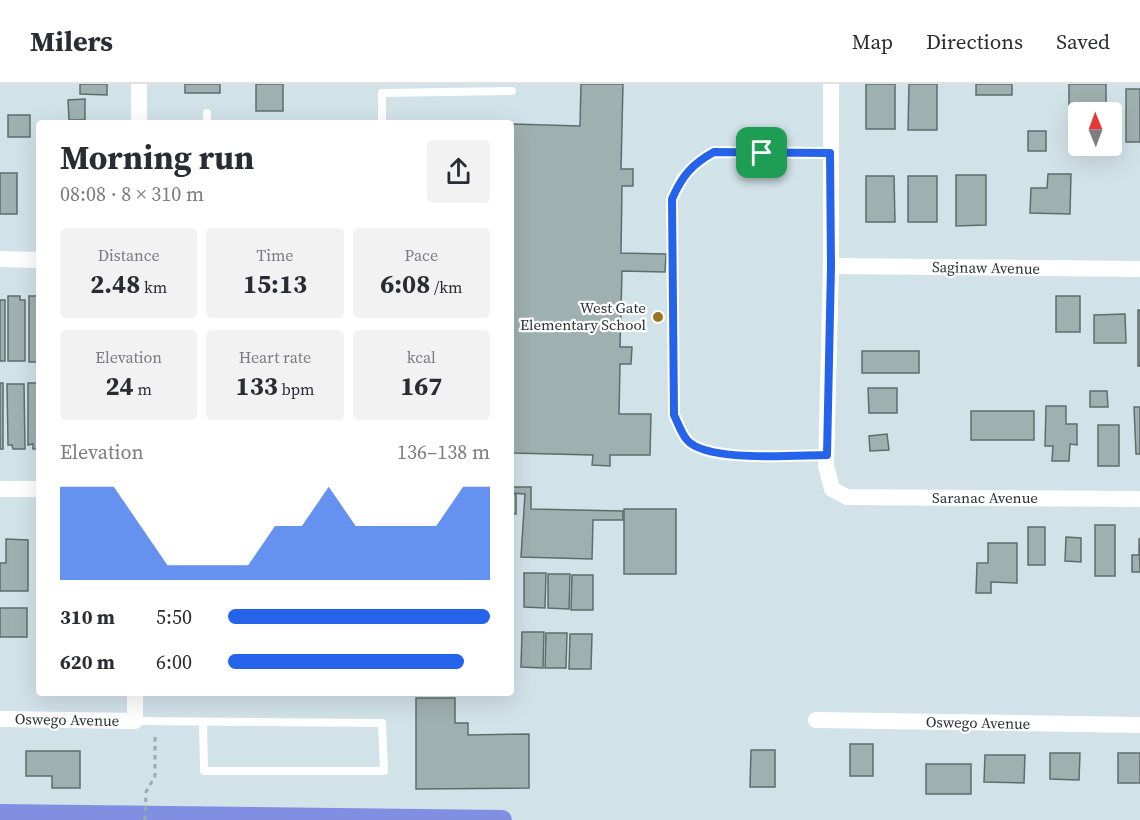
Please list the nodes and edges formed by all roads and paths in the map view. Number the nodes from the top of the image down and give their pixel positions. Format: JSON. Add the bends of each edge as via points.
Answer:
{"nodes":[{"id":1,"x":139,"y":84,"type":"edge"},
{"id":2,"x":831,"y":84,"type":"edge"},
{"id":3,"x":512,"y":91,"type":"dead end"},
{"id":4,"x":207,"y":113,"type":"dead end"},
{"id":5,"x":139,"y":120,"type":"edge"},
{"id":6,"x":207,"y":120,"type":"edge"},
{"id":7,"x":382,"y":120,"type":"edge"},
{"id":8,"x":830,"y":153,"type":"junction"},
{"id":9,"x":0,"y":259,"type":"edge"},
{"id":10,"x":36,"y":260,"type":"edge"},
{"id":11,"x":831,"y":266,"type":"junction"},
{"id":12,"x":1140,"y":269,"type":"edge"},
{"id":13,"x":827,"y":455,"type":"junction"},
{"id":14,"x":0,"y":489,"type":"edge"},
{"id":15,"x":36,"y":489,"type":"edge"},
{"id":16,"x":1140,"y":499,"type":"edge"},
{"id":17,"x":135,"y":696,"type":"edge"},
{"id":18,"x":0,"y":719,"type":"edge"},
{"id":19,"x":816,"y":720,"type":"dead end"},
{"id":20,"x":135,"y":721,"type":"junction"},
{"id":21,"x":155,"y":721,"type":"junction"},
{"id":22,"x":203,"y":722,"type":"junction"},
{"id":23,"x":1140,"y":725,"type":"edge"},
{"id":24,"x":145,"y":820,"type":"edge"}],
"edges":[{"from":1,"to":5,"type":"street"},
{"from":2,"to":8,"type":"street"},
{"from":3,"to":7,"type":"lane","via":[[382,93]]},
{"from":4,"to":6,"type":"lane"},
{"from":8,"to":11,"type":"street"},
{"from":8,"to":13,"type":"lane","via":[[714,152],[680,178],[672,199],[674,415],[687,440],[721,455]]},
{"from":9,"to":10,"type":"street"},
{"from":11,"to":12,"type":"street","name":"Saginaw Avenue"},
{"from":11,"to":13,"type":"street"},
{"from":13,"to":16,"type":"street","name":"Saranac Avenue","via":[[832,489],[848,497]]},
{"from":14,"to":15,"type":"street"},
{"from":17,"to":20,"type":"street"},
{"from":18,"to":20,"type":"street","name":"Oswego Avenue"},
{"from":19,"to":23,"type":"street","name":"Oswego Avenue"},
{"from":20,"to":21,"type":"lane"},
{"from":21,"to":22,"type":"lane"},
{"from":21,"to":24,"type":"path","via":[[155,776],[146,792]]},
{"from":22,"to":22,"type":"lane","via":[[382,723],[384,771],[204,771]]}]}
